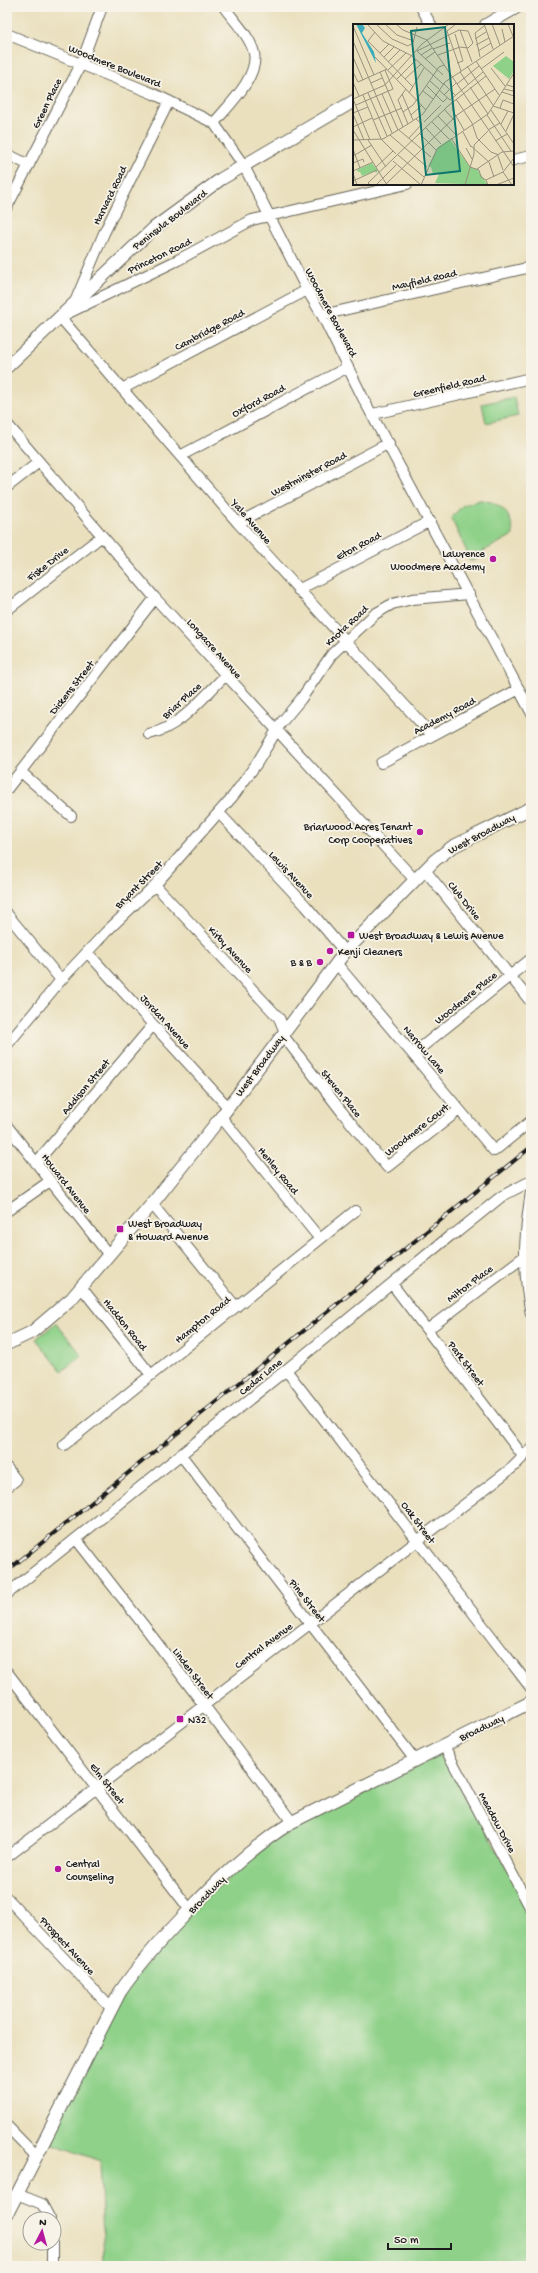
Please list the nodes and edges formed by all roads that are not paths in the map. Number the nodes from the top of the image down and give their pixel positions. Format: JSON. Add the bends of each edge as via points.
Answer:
{"nodes":[{"id":1,"x":102,"y":7,"type":"edge"},
{"id":2,"x":224,"y":7,"type":"edge"},
{"id":3,"x":421,"y":7,"type":"edge"},
{"id":4,"x":517,"y":7,"type":"edge"},
{"id":5,"x":431,"y":24,"type":"edge"},
{"id":6,"x":488,"y":24,"type":"edge"},
{"id":7,"x":7,"y":34,"type":"edge"},
{"id":8,"x":81,"y":64,"type":"junction"},
{"id":9,"x":169,"y":101,"type":"junction"},
{"id":10,"x":353,"y":102,"type":"edge"},
{"id":11,"x":214,"y":124,"type":"junction"},
{"id":12,"x":7,"y":154,"type":"edge"},
{"id":13,"x":531,"y":156,"type":"edge"},
{"id":14,"x":514,"y":160,"type":"edge"},
{"id":15,"x":29,"y":165,"type":"junction"},
{"id":16,"x":244,"y":166,"type":"junction"},
{"id":17,"x":403,"y":185,"type":"edge"},
{"id":18,"x":7,"y":207,"type":"edge"},
{"id":19,"x":268,"y":216,"type":"junction"},
{"id":20,"x":531,"y":267,"type":"edge"},
{"id":21,"x":307,"y":290,"type":"junction"},
{"id":22,"x":75,"y":302,"type":"junction"},
{"id":23,"x":322,"y":315,"type":"junction"},
{"id":24,"x":60,"y":317,"type":"junction"},
{"id":25,"x":348,"y":366,"type":"junction"},
{"id":26,"x":7,"y":367,"type":"edge"},
{"id":27,"x":531,"y":378,"type":"edge"},
{"id":28,"x":122,"y":389,"type":"junction"},
{"id":29,"x":373,"y":414,"type":"junction"},
{"id":30,"x":7,"y":424,"type":"edge"},
{"id":31,"x":389,"y":443,"type":"junction"},
{"id":32,"x":180,"y":456,"type":"junction"},
{"id":33,"x":39,"y":462,"type":"junction"},
{"id":34,"x":7,"y":488,"type":"edge"},
{"id":35,"x":430,"y":521,"type":"junction"},
{"id":36,"x":238,"y":523,"type":"junction"},
{"id":37,"x":102,"y":536,"type":"junction"},
{"id":38,"x":298,"y":590,"type":"junction"},
{"id":39,"x":469,"y":594,"type":"junction"},
{"id":40,"x":154,"y":598,"type":"junction"},
{"id":41,"x":7,"y":610,"type":"edge"},
{"id":42,"x":345,"y":642,"type":"junction"},
{"id":43,"x":225,"y":676,"type":"junction"},
{"id":44,"x":519,"y":689,"type":"junction"},
{"id":45,"x":531,"y":712,"type":"edge"},
{"id":46,"x":277,"y":732,"type":"junction"},
{"id":47,"x":149,"y":734,"type":"dead end"},
{"id":48,"x":432,"y":735,"type":"junction"},
{"id":49,"x":381,"y":763,"type":"dead end"},
{"id":50,"x":21,"y":772,"type":"junction"},
{"id":51,"x":7,"y":789,"type":"edge"},
{"id":52,"x":531,"y":808,"type":"edge"},
{"id":53,"x":219,"y":813,"type":"junction"},
{"id":54,"x":71,"y":816,"type":"dead end"},
{"id":55,"x":425,"y":870,"type":"junction"},
{"id":56,"x":415,"y":880,"type":"junction"},
{"id":57,"x":155,"y":885,"type":"junction"},
{"id":58,"x":7,"y":914,"type":"edge"},
{"id":59,"x":87,"y":952,"type":"junction"},
{"id":60,"x":345,"y":952,"type":"junction"},
{"id":61,"x":531,"y":959,"type":"edge"},
{"id":62,"x":336,"y":964,"type":"junction"},
{"id":63,"x":510,"y":976,"type":"junction"},
{"id":64,"x":60,"y":980,"type":"junction"},
{"id":65,"x":531,"y":1002,"type":"edge"},
{"id":66,"x":153,"y":1025,"type":"junction"},
{"id":67,"x":284,"y":1032,"type":"junction"},
{"id":68,"x":7,"y":1046,"type":"edge"},
{"id":69,"x":413,"y":1054,"type":"junction"},
{"id":70,"x":227,"y":1106,"type":"junction"},
{"id":71,"x":459,"y":1110,"type":"junction"},
{"id":72,"x":221,"y":1117,"type":"junction"},
{"id":73,"x":531,"y":1121,"type":"edge"},
{"id":74,"x":7,"y":1126,"type":"edge"},
{"id":75,"x":36,"y":1163,"type":"junction"},
{"id":76,"x":387,"y":1166,"type":"joint"},
{"id":77,"x":50,"y":1181,"type":"junction"},
{"id":78,"x":531,"y":1181,"type":"edge"},
{"id":79,"x":531,"y":1192,"type":"edge"},
{"id":80,"x":152,"y":1204,"type":"junction"},
{"id":81,"x":355,"y":1211,"type":"dead end"},
{"id":82,"x":7,"y":1212,"type":"edge"},
{"id":83,"x":320,"y":1239,"type":"junction"},
{"id":84,"x":109,"y":1255,"type":"junction"},
{"id":85,"x":525,"y":1256,"type":"junction"},
{"id":86,"x":392,"y":1284,"type":"junction"},
{"id":87,"x":81,"y":1287,"type":"junction"},
{"id":88,"x":236,"y":1307,"type":"junction"},
{"id":89,"x":531,"y":1314,"type":"edge"},
{"id":90,"x":427,"y":1330,"type":"junction"},
{"id":91,"x":7,"y":1344,"type":"edge"},
{"id":92,"x":286,"y":1370,"type":"junction"},
{"id":93,"x":151,"y":1375,"type":"junction"},
{"id":94,"x":64,"y":1446,"type":"dead end"},
{"id":95,"x":527,"y":1453,"type":"edge"},
{"id":96,"x":181,"y":1455,"type":"junction"},
{"id":97,"x":7,"y":1468,"type":"edge"},
{"id":98,"x":7,"y":1487,"type":"edge"},
{"id":99,"x":76,"y":1539,"type":"junction"},
{"id":100,"x":418,"y":1541,"type":"junction"},
{"id":101,"x":7,"y":1594,"type":"edge"},
{"id":102,"x":311,"y":1624,"type":"junction"},
{"id":103,"x":7,"y":1672,"type":"edge"},
{"id":104,"x":531,"y":1688,"type":"edge"},
{"id":105,"x":531,"y":1702,"type":"edge"},
{"id":106,"x":204,"y":1706,"type":"junction"},
{"id":107,"x":444,"y":1746,"type":"junction"},
{"id":108,"x":415,"y":1760,"type":"junction"},
{"id":109,"x":97,"y":1788,"type":"junction"},
{"id":110,"x":292,"y":1822,"type":"junction"},
{"id":111,"x":7,"y":1857,"type":"edge"},
{"id":112,"x":7,"y":1898,"type":"edge"},
{"id":113,"x":531,"y":1909,"type":"edge"},
{"id":114,"x":190,"y":1910,"type":"junction"},
{"id":115,"x":111,"y":2008,"type":"junction"},
{"id":116,"x":7,"y":2126,"type":"edge"},
{"id":117,"x":36,"y":2156,"type":"junction"},
{"id":118,"x":17,"y":2194,"type":"junction"},
{"id":119,"x":46,"y":2211,"type":"edge"},
{"id":120,"x":7,"y":2214,"type":"edge"},
{"id":121,"x":52,"y":2251,"type":"edge"},
{"id":122,"x":52,"y":2266,"type":"edge"}],
"edges":[{"from":1,"to":8,"type":"street","name":"Green Place"},
{"from":2,"to":11,"type":"street","via":[[249,42],[254,52],[254,61],[250,77]]},
{"from":3,"to":5,"type":"street"},
{"from":4,"to":6,"type":"main road"},
{"from":7,"to":8,"type":"street","name":"Woodmere Boulevard"},
{"from":8,"to":9,"type":"street","name":"Woodmere Boulevard"},
{"from":8,"to":15,"type":"street","name":"Green Place"},
{"from":9,"to":11,"type":"street","name":"Woodmere Boulevard"},
{"from":9,"to":22,"type":"street","name":"Harvard Road","via":[[104,233]]},
{"from":10,"to":16,"type":"main road","name":"Peninsula Boulevard"},
{"from":11,"to":16,"type":"street","name":"Woodmere Boulevard"},
{"from":12,"to":15,"type":"street"},
{"from":13,"to":14,"type":"street"},
{"from":15,"to":18,"type":"street","name":"Green Place"},
{"from":16,"to":19,"type":"street","name":"Woodmere Boulevard"},
{"from":16,"to":22,"type":"main road","name":"Peninsula Boulevard","via":[[201,193],[154,228]]},
{"from":17,"to":19,"type":"street","name":"Princeton Road"},
{"from":19,"to":21,"type":"street","name":"Woodmere Boulevard"},
{"from":19,"to":24,"type":"street","name":"Princeton Road","via":[[252,220],[178,260]]},
{"from":20,"to":23,"type":"street","name":"Mayfield Road"},
{"from":21,"to":23,"type":"street","name":"Woodmere Boulevard"},
{"from":21,"to":28,"type":"street","name":"Cambridge Road"},
{"from":22,"to":24,"type":"main road","name":"Peninsula Boulevard"},
{"from":23,"to":25,"type":"street","name":"Woodmere Boulevard"},
{"from":24,"to":26,"type":"main road","name":"Peninsula Boulevard"},
{"from":24,"to":28,"type":"street","name":"Yale Avenue"},
{"from":25,"to":29,"type":"street","name":"Woodmere Boulevard"},
{"from":25,"to":32,"type":"street","name":"Oxford Road"},
{"from":27,"to":29,"type":"street","name":"Greenfield Road"},
{"from":28,"to":32,"type":"street","name":"Yale Avenue"},
{"from":29,"to":31,"type":"street","name":"Woodmere Boulevard"},
{"from":30,"to":33,"type":"street","name":"Longacre Avenue"},
{"from":31,"to":35,"type":"street","name":"Woodmere Boulevard"},
{"from":31,"to":36,"type":"street","name":"Westminster Road"},
{"from":32,"to":36,"type":"street","name":"Yale Avenue"},
{"from":33,"to":34,"type":"street"},
{"from":33,"to":37,"type":"street","name":"Longacre Avenue"},
{"from":35,"to":38,"type":"street","name":"Eton Road"},
{"from":35,"to":39,"type":"street","name":"Woodmere Boulevard"},
{"from":36,"to":38,"type":"street","name":"Yale Avenue"},
{"from":37,"to":40,"type":"street","name":"Longacre Avenue"},
{"from":37,"to":41,"type":"street","name":"Fiske Drive"},
{"from":38,"to":42,"type":"street","name":"Yale Avenue"},
{"from":39,"to":42,"type":"street","name":"Knota Road","via":[[412,599],[392,604],[375,614]]},
{"from":39,"to":44,"type":"street","name":"Woodmere Boulevard"},
{"from":40,"to":43,"type":"street","name":"Longacre Avenue"},
{"from":40,"to":50,"type":"street","name":"Dickens Street"},
{"from":42,"to":46,"type":"street","name":"Knota Road","via":[[323,664]]},
{"from":42,"to":48,"type":"street","name":"Yale Avenue"},
{"from":43,"to":46,"type":"street","name":"Longacre Avenue"},
{"from":43,"to":47,"type":"street","name":"Briar Place","via":[[175,724],[162,732]]},
{"from":44,"to":45,"type":"street","name":"Woodmere Boulevard"},
{"from":44,"to":48,"type":"street","name":"Academy Road"},
{"from":46,"to":53,"type":"street","name":"Bryant Street"},
{"from":46,"to":56,"type":"street","name":"Longacre Avenue"},
{"from":48,"to":49,"type":"street","name":"Academy Road"},
{"from":50,"to":51,"type":"street","name":"Dickens Street"},
{"from":50,"to":54,"type":"street"},
{"from":52,"to":55,"type":"main road","name":"West Broadway","via":[[452,847]]},
{"from":53,"to":57,"type":"street","name":"Bryant Street"},
{"from":53,"to":60,"type":"street","name":"Lewis Avenue"},
{"from":55,"to":56,"type":"main road","name":"West Broadway"},
{"from":55,"to":63,"type":"street","name":"Club Drive"},
{"from":56,"to":60,"type":"main road","name":"West Broadway"},
{"from":57,"to":59,"type":"street","name":"Bryant Street"},
{"from":57,"to":67,"type":"street","name":"Kirby Avenue","via":[[279,1018]]},
{"from":58,"to":64,"type":"street"},
{"from":59,"to":64,"type":"street","name":"Bryant Street"},
{"from":59,"to":66,"type":"street","name":"Jordan Avenue"},
{"from":60,"to":62,"type":"main road","name":"West Broadway"},
{"from":61,"to":63,"type":"street","name":"Woodmere Place"},
{"from":62,"to":67,"type":"main road","name":"West Broadway"},
{"from":62,"to":69,"type":"street","name":"Narrow Lane"},
{"from":63,"to":65,"type":"street","name":"Club Drive"},
{"from":63,"to":69,"type":"street","name":"Woodmere Place"},
{"from":64,"to":68,"type":"street","name":"Bryant Street"},
{"from":66,"to":70,"type":"street","name":"Jordan Avenue"},
{"from":66,"to":75,"type":"street","name":"Addison Street"},
{"from":67,"to":70,"type":"main road","name":"West Broadway"},
{"from":67,"to":76,"type":"street","name":"Steven Place","via":[[285,1038],[303,1063]]},
{"from":69,"to":71,"type":"street","name":"Narrow Lane"},
{"from":70,"to":72,"type":"main road","name":"West Broadway"},
{"from":71,"to":73,"type":"street","name":"Narrow Lane","via":[[494,1151]]},
{"from":71,"to":76,"type":"street","name":"Woodmere Court"},
{"from":72,"to":80,"type":"main road","name":"West Broadway"},
{"from":72,"to":83,"type":"street","name":"Henley Road"},
{"from":74,"to":75,"type":"street","name":"Howard Avenue"},
{"from":75,"to":77,"type":"street","name":"Howard Avenue"},
{"from":77,"to":82,"type":"street"},
{"from":77,"to":84,"type":"street","name":"Howard Avenue"},
{"from":78,"to":86,"type":"street","name":"Cedar Lane","via":[[502,1196]]},
{"from":79,"to":85,"type":"street"},
{"from":80,"to":84,"type":"main road","name":"West Broadway"},
{"from":80,"to":88,"type":"street"},
{"from":81,"to":83,"type":"street","name":"Hampton Road"},
{"from":83,"to":88,"type":"street","name":"Hampton Road"},
{"from":84,"to":87,"type":"main road","name":"West Broadway"},
{"from":85,"to":89,"type":"street"},
{"from":85,"to":90,"type":"street","name":"Milton Place"},
{"from":86,"to":90,"type":"street","name":"Park Street"},
{"from":86,"to":92,"type":"street","name":"Cedar Lane"},
{"from":87,"to":91,"type":"main road","name":"West Broadway","via":[[58,1312],[32,1332]]},
{"from":87,"to":93,"type":"street","name":"Haddon Road"},
{"from":88,"to":93,"type":"street","name":"Hampton Road"},
{"from":90,"to":95,"type":"street","name":"Park Street"},
{"from":92,"to":96,"type":"street","name":"Cedar Lane"},
{"from":92,"to":100,"type":"street","name":"Oak Street"},
{"from":93,"to":94,"type":"street","name":"Hampton Road"},
{"from":95,"to":100,"type":"street","name":"Central Avenue","via":[[512,1468]]},
{"from":96,"to":99,"type":"street","name":"Cedar Lane"},
{"from":96,"to":102,"type":"street","name":"Pine Street"},
{"from":97,"to":98,"type":"street","via":[[16,1480]]},
{"from":99,"to":101,"type":"street","name":"Cedar Lane"},
{"from":99,"to":106,"type":"street","name":"Linden Street"},
{"from":100,"to":102,"type":"street","name":"Central Avenue"},
{"from":100,"to":104,"type":"street","name":"Oak Street"},
{"from":102,"to":106,"type":"street","name":"Central Avenue"},
{"from":102,"to":108,"type":"street","name":"Pine Street"},
{"from":103,"to":109,"type":"street","name":"Elm Street"},
{"from":105,"to":107,"type":"main road","name":"Broadway"},
{"from":106,"to":109,"type":"street","name":"Central Avenue"},
{"from":106,"to":110,"type":"street","name":"Linden Street"},
{"from":107,"to":108,"type":"main road","name":"Broadway"},
{"from":107,"to":113,"type":"street","name":"Meadow Drive"},
{"from":108,"to":110,"type":"main road","name":"Broadway"},
{"from":109,"to":111,"type":"street","name":"Central Avenue"},
{"from":109,"to":114,"type":"street","name":"Elm Street"},
{"from":110,"to":114,"type":"main road","name":"Broadway","via":[[235,1864]]},
{"from":112,"to":115,"type":"street","name":"Prospect Avenue"},
{"from":114,"to":115,"type":"main road","name":"Broadway","via":[[138,1965]]},
{"from":115,"to":117,"type":"main road","name":"Broadway"},
{"from":116,"to":117,"type":"street"},
{"from":117,"to":118,"type":"main road","name":"Broadway"},
{"from":118,"to":119,"type":"street","via":[[42,2204]]},
{"from":118,"to":120,"type":"main road","name":"Broadway"},
{"from":121,"to":122,"type":"street"}]}
